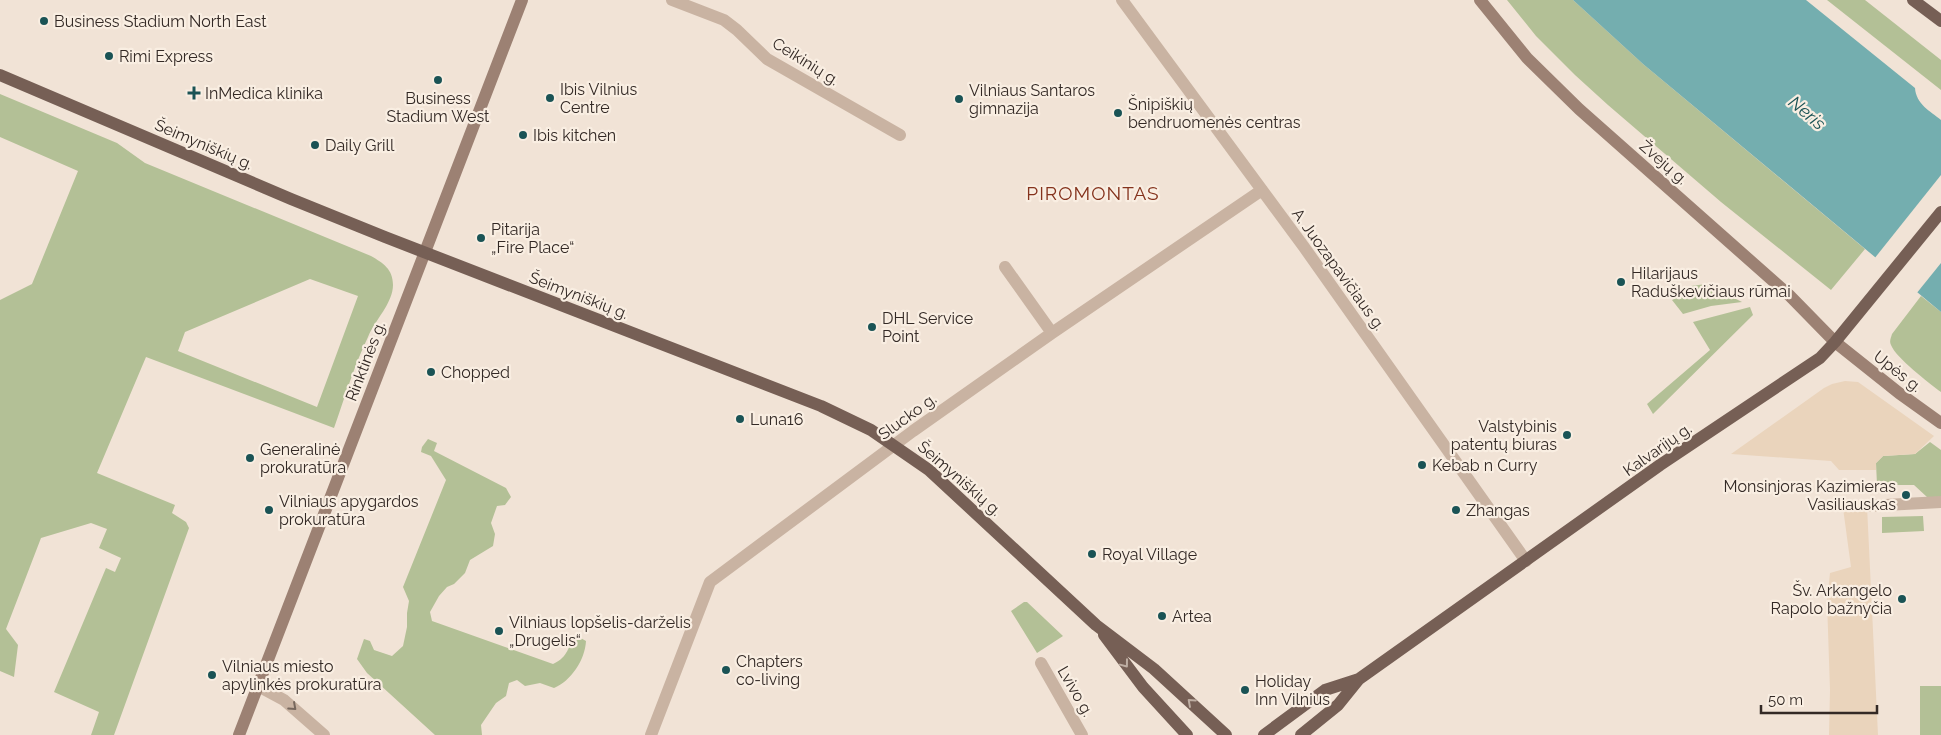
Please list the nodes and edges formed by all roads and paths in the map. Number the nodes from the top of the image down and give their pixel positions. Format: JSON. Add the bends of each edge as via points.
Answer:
{"nodes":[{"id":1,"x":522,"y":0,"type":"edge"},
{"id":2,"x":672,"y":0,"type":"edge"},
{"id":3,"x":1122,"y":0,"type":"edge"},
{"id":4,"x":1480,"y":0,"type":"edge"},
{"id":5,"x":1913,"y":0,"type":"edge"},
{"id":6,"x":1941,"y":21,"type":"edge"},
{"id":7,"x":0,"y":74,"type":"edge"},
{"id":8,"x":900,"y":135,"type":"dead end"},
{"id":9,"x":1262,"y":190,"type":"junction"},
{"id":10,"x":1941,"y":212,"type":"edge"},
{"id":11,"x":424,"y":252,"type":"junction"},
{"id":12,"x":1005,"y":267,"type":"dead end"},
{"id":13,"x":1052,"y":333,"type":"junction"},
{"id":14,"x":1836,"y":342,"type":"junction"},
{"id":15,"x":1941,"y":423,"type":"edge"},
{"id":16,"x":894,"y":445,"type":"junction"},
{"id":17,"x":1941,"y":502,"type":"edge"},
{"id":18,"x":1867,"y":506,"type":"dead end"},
{"id":19,"x":1526,"y":561,"type":"junction"},
{"id":20,"x":1096,"y":625,"type":"junction"},
{"id":21,"x":1041,"y":663,"type":"dead end"},
{"id":22,"x":1359,"y":679,"type":"junction"},
{"id":23,"x":258,"y":686,"type":"junction"},
{"id":24,"x":239,"y":735,"type":"edge"},
{"id":25,"x":324,"y":735,"type":"edge"},
{"id":26,"x":651,"y":735,"type":"edge"},
{"id":27,"x":1082,"y":735,"type":"edge"},
{"id":28,"x":1187,"y":735,"type":"edge"},
{"id":29,"x":1226,"y":735,"type":"edge"},
{"id":30,"x":1264,"y":735,"type":"edge"},
{"id":31,"x":1301,"y":735,"type":"edge"}],
"edges":[{"from":1,"to":11,"type":"main road","name":"Rinktinės g."},
{"from":2,"to":8,"type":"street","name":"Ceikinių g.","via":[[724,20],[767,59]]},
{"from":3,"to":9,"type":"street","name":"A. Juozapavičiaus g."},
{"from":4,"to":14,"type":"main road","name":"Žvejų g.","via":[[1521,52],[1552,84],[1789,295]]},
{"from":5,"to":6,"type":"main road"},
{"from":7,"to":11,"type":"main road","name":"Šeimyniškių g.","via":[[291,199]]},
{"from":9,"to":13,"type":"street","name":"Slucko g."},
{"from":9,"to":19,"type":"street","name":"A. Juozapavičiaus g."},
{"from":10,"to":14,"type":"main road","name":"Kalvarijų g."},
{"from":11,"to":16,"type":"main road","name":"Šeimyniškių g.","via":[[821,406]]},
{"from":11,"to":23,"type":"main road","name":"Rinktinės g."},
{"from":12,"to":13,"type":"street"},
{"from":13,"to":16,"type":"street","name":"Slucko g."},
{"from":14,"to":15,"type":"main road","name":"Upės g."},
{"from":14,"to":19,"type":"main road","name":"Kalvarijų g.","via":[[1820,358]]},
{"from":16,"to":20,"type":"main road","name":"Šeimyniškių g.","via":[[955,492]]},
{"from":16,"to":26,"type":"street","name":"Slucko g.","via":[[710,582]]},
{"from":17,"to":18,"type":"street"},
{"from":19,"to":22,"type":"main road","name":"Kalvarijų g."},
{"from":20,"to":28,"type":"main road","name":"Šeimyniškių g.","one_way":true,"via":[[1143,687]]},
{"from":29,"to":20,"type":"main road","name":"Šeimyniškių g.","one_way":true,"via":[[1154,669]]},
{"from":21,"to":27,"type":"street","name":"Lvivo g."},
{"from":22,"to":30,"type":"main road","name":"Kalvarijų g.","via":[[1325,690]]},
{"from":22,"to":31,"type":"main road","name":"Kalvarijų g.","via":[[1338,705]]},
{"from":23,"to":24,"type":"main road","name":"Rinktinės g."},
{"from":23,"to":25,"type":"street","one_way":true,"via":[[284,700]]}]}
